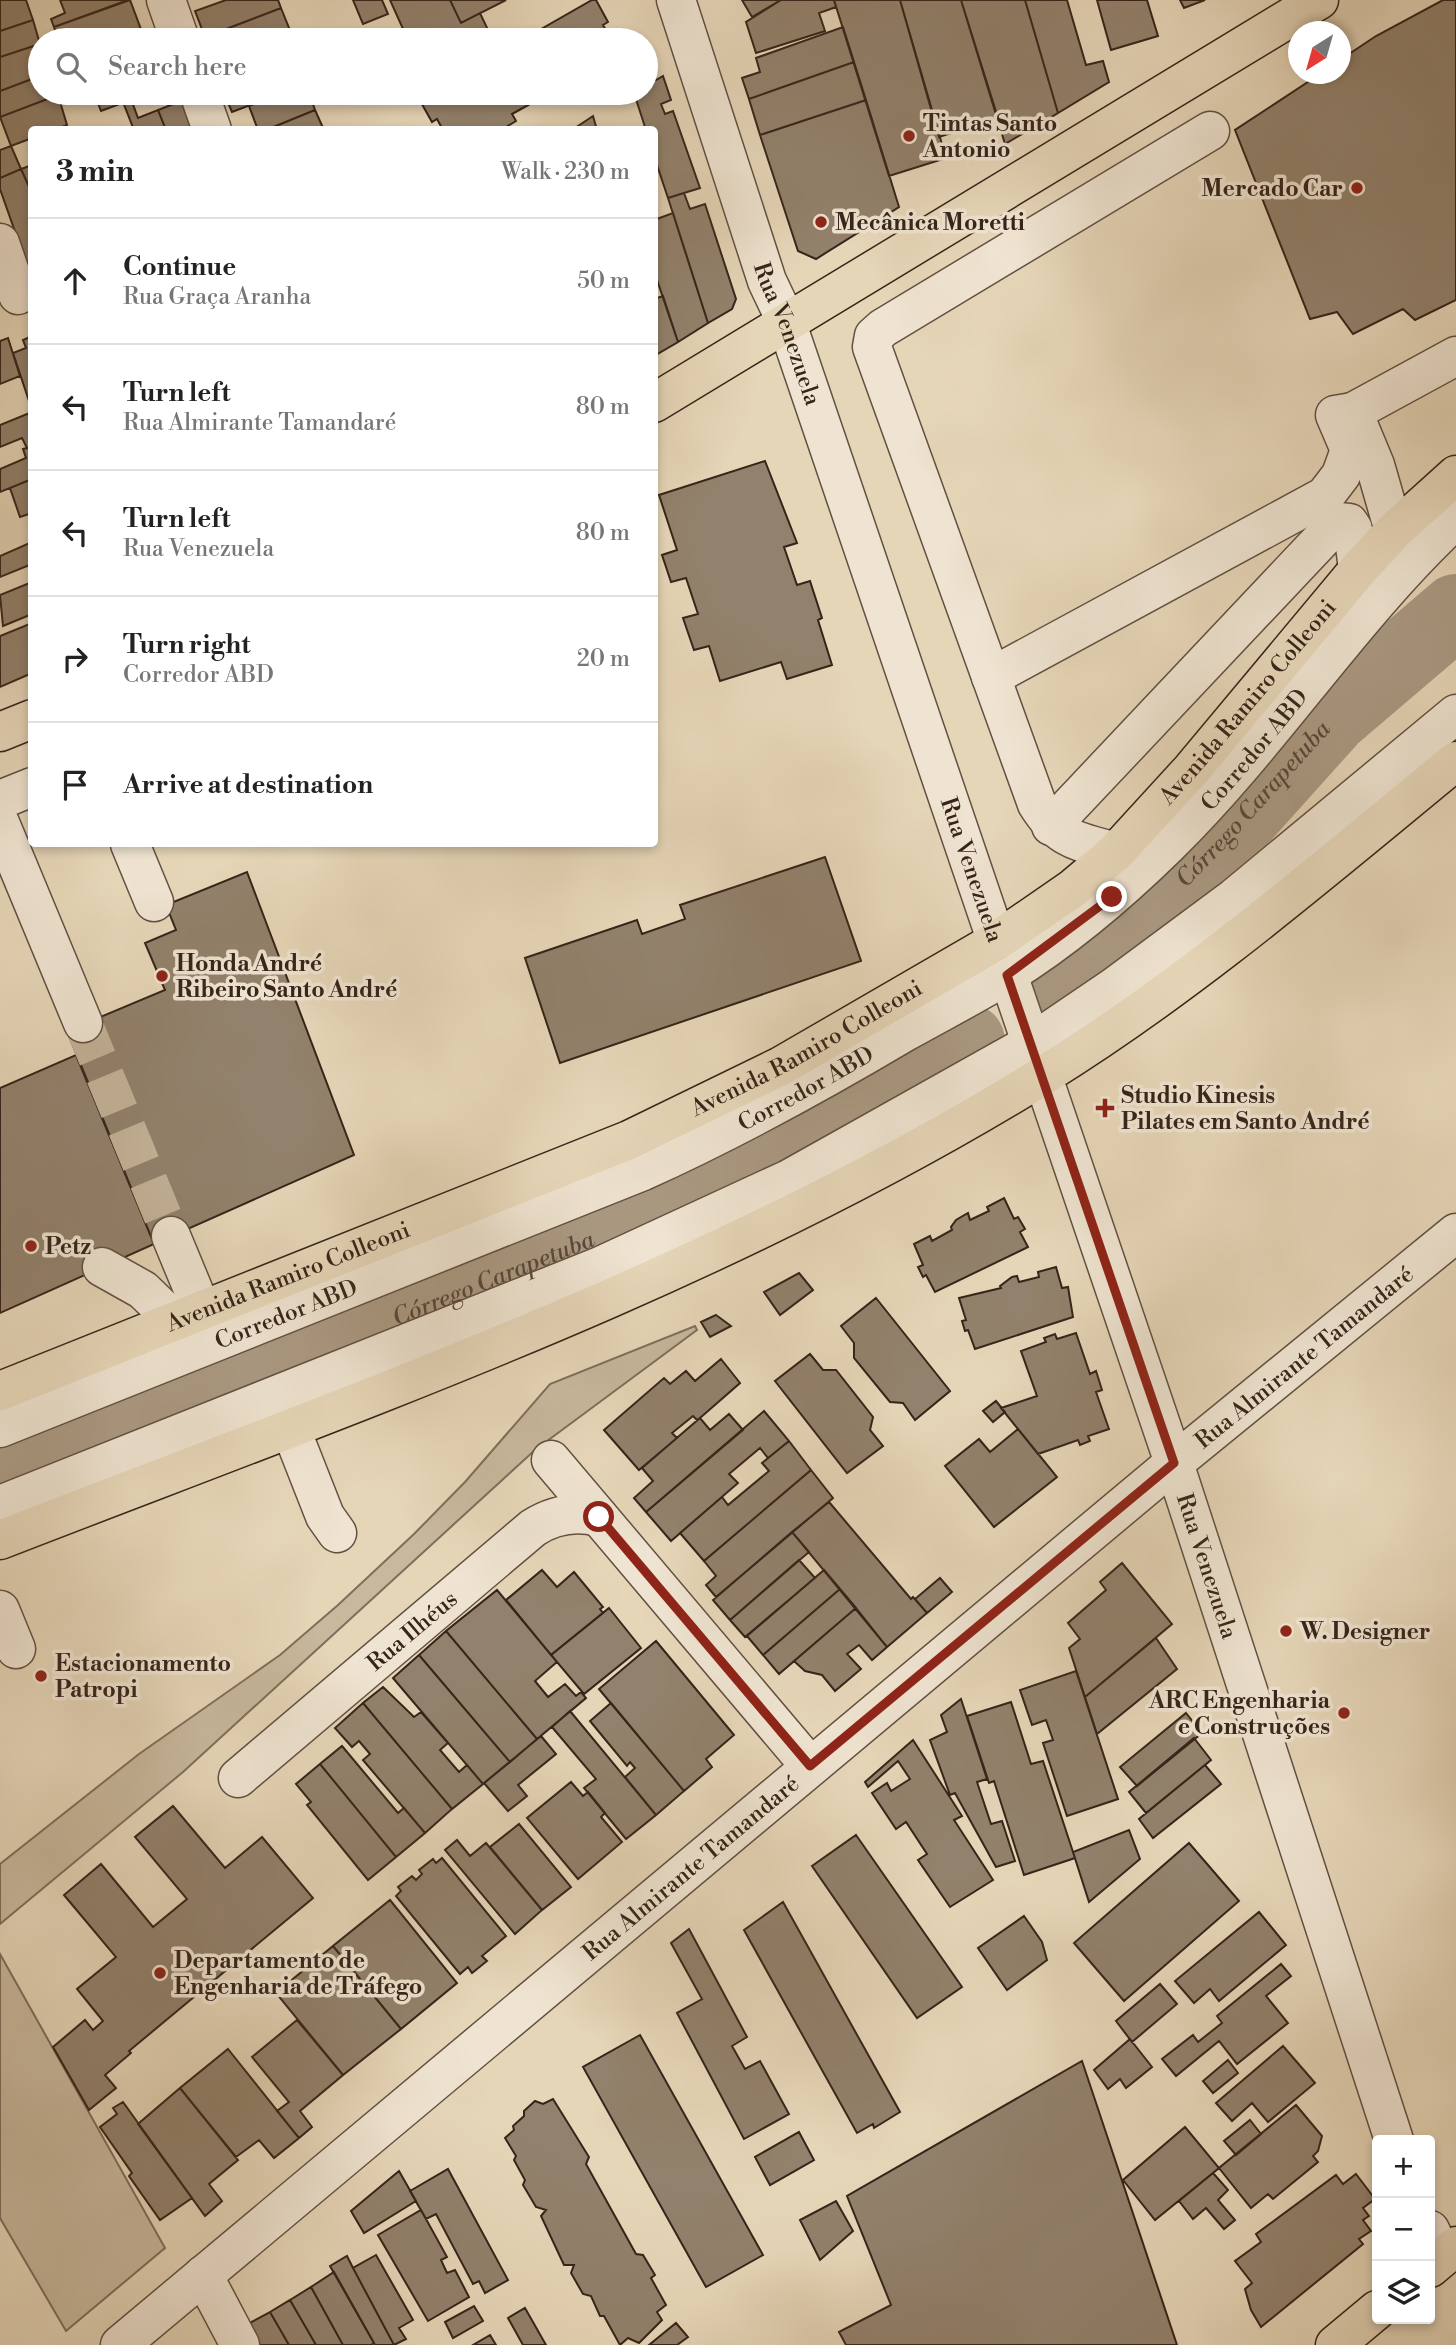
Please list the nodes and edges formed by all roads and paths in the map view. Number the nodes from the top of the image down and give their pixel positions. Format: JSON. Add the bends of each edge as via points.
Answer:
{"nodes":[{"id":1,"x":166,"y":0,"type":"edge"},
{"id":2,"x":676,"y":0,"type":"edge"},
{"id":3,"x":1319,"y":0,"type":"edge"},
{"id":4,"x":176,"y":28,"type":"edge"},
{"id":5,"x":203,"y":105,"type":"edge"},
{"id":6,"x":211,"y":126,"type":"edge"},
{"id":7,"x":1210,"y":131,"type":"dead end"},
{"id":8,"x":0,"y":243,"type":"edge"},
{"id":9,"x":17,"y":296,"type":"edge"},
{"id":10,"x":786,"y":321,"type":"junction"},
{"id":11,"x":1456,"y":356,"type":"edge"},
{"id":12,"x":658,"y":401,"type":"edge"},
{"id":13,"x":1353,"y":412,"type":"junction"},
{"id":14,"x":1456,"y":475,"type":"edge"},
{"id":15,"x":1456,"y":519,"type":"edge"},
{"id":16,"x":1394,"y":531,"type":"junction"},
{"id":17,"x":1358,"y":570,"type":"junction"},
{"id":18,"x":991,"y":677,"type":"junction"},
{"id":19,"x":1456,"y":714,"type":"edge"},
{"id":20,"x":28,"y":721,"type":"edge"},
{"id":21,"x":0,"y":732,"type":"edge"},
{"id":22,"x":1456,"y":761,"type":"edge"},
{"id":23,"x":28,"y":789,"type":"edge"},
{"id":24,"x":0,"y":800,"type":"edge"},
{"id":25,"x":0,"y":823,"type":"edge"},
{"id":26,"x":1051,"y":826,"type":"junction"},
{"id":27,"x":131,"y":847,"type":"edge"},
{"id":28,"x":1116,"y":852,"type":"junction"},
{"id":29,"x":154,"y":902,"type":"dead end"},
{"id":30,"x":1001,"y":958,"type":"junction"},
{"id":31,"x":83,"y":1023,"type":"tunnel mouth"},
{"id":32,"x":1035,"y":1060,"type":"junction"},
{"id":33,"x":1456,"y":1233,"type":"edge"},
{"id":34,"x":171,"y":1236,"type":"tunnel mouth"},
{"id":35,"x":102,"y":1267,"type":"dead end"},
{"id":36,"x":189,"y":1317,"type":"junction"},
{"id":37,"x":2,"y":1385,"type":"edge"},
{"id":38,"x":290,"y":1427,"type":"junction"},
{"id":39,"x":0,"y":1428,"type":"edge"},
{"id":40,"x":551,"y":1460,"type":"dead end"},
{"id":41,"x":1174,"y":1463,"type":"junction"},
{"id":42,"x":0,"y":1505,"type":"edge"},
{"id":43,"x":599,"y":1517,"type":"junction"},
{"id":44,"x":337,"y":1533,"type":"dead end"},
{"id":45,"x":0,"y":1540,"type":"edge"},
{"id":46,"x":0,"y":1609,"type":"edge"},
{"id":47,"x":16,"y":1649,"type":"dead end"},
{"id":48,"x":810,"y":1766,"type":"junction"},
{"id":49,"x":238,"y":1778,"type":"dead end"},
{"id":50,"x":1392,"y":2135,"type":"edge"},
{"id":51,"x":203,"y":2275,"type":"junction"},
{"id":52,"x":1372,"y":2314,"type":"edge"},
{"id":53,"x":120,"y":2345,"type":"edge"},
{"id":54,"x":240,"y":2345,"type":"edge"},
{"id":55,"x":1335,"y":2345,"type":"edge"}],
"edges":[{"from":1,"to":4,"type":"street"},
{"from":2,"to":10,"type":"street","name":"Rua Venezuela","via":[[767,281]]},
{"from":3,"to":10,"type":"main road"},
{"from":5,"to":6,"type":"street"},
{"from":7,"to":18,"type":"street","via":[[874,335],[872,347]]},
{"from":8,"to":9,"type":"street"},
{"from":10,"to":12,"type":"main road"},
{"from":10,"to":30,"type":"street","name":"Rua Venezuela"},
{"from":11,"to":13,"type":"street"},
{"from":13,"to":16,"type":"street","via":[[1375,465]]},
{"from":13,"to":18,"type":"street","via":[[1335,415],[1350,450],[1342,475],[1325,496]]},
{"from":14,"to":16,"type":"main road","name":"Avenida Ramiro Colleoni"},
{"from":15,"to":30,"type":"street","name":"Corredor ABD","via":[[1383,593],[1169,844],[1112,897]]},
{"from":16,"to":17,"type":"main road","name":"Avenida Ramiro Colleoni"},
{"from":17,"to":26,"type":"street","via":[[1353,529],[1349,523],[1338,522]]},
{"from":17,"to":28,"type":"main road","name":"Avenida Ramiro Colleoni","via":[[1192,769]]},
{"from":18,"to":26,"type":"street","via":[[1037,804]]},
{"from":19,"to":32,"type":"street"},
{"from":20,"to":21,"type":"main road"},
{"from":22,"to":32,"type":"main road","via":[[1256,925],[1134,1015]]},
{"from":23,"to":24,"type":"street"},
{"from":25,"to":31,"type":"street"},
{"from":26,"to":28,"type":"street","via":[[1071,841]]},
{"from":27,"to":29,"type":"street"},
{"from":28,"to":30,"type":"main road","name":"Avenida Ramiro Colleoni"},
{"from":30,"to":32,"type":"street","name":"Rua Venezuela"},
{"from":30,"to":36,"type":"main road","name":"Avenida Ramiro Colleoni","via":[[710,1103],[534,1180]]},
{"from":30,"to":39,"type":"street","name":"Corredor ABD","via":[[797,1096],[654,1166]]},
{"from":32,"to":38,"type":"main road","via":[[875,1171],[709,1255]]},
{"from":32,"to":41,"type":"street","name":"Rua Venezuela"},
{"from":32,"to":42,"type":"street","via":[[598,1267]]},
{"from":33,"to":41,"type":"street","name":"Rua Almirante Tamandaré"},
{"from":34,"to":36,"type":"street"},
{"from":35,"to":36,"type":"street"},
{"from":36,"to":37,"type":"main road","name":"Avenida Ramiro Colleoni"},
{"from":38,"to":44,"type":"street","via":[[325,1517]]},
{"from":38,"to":45,"type":"main road"},
{"from":40,"to":43,"type":"street"},
{"from":41,"to":48,"type":"street","name":"Rua Almirante Tamandaré"},
{"from":41,"to":50,"type":"street","name":"Rua Venezuela"},
{"from":43,"to":48,"type":"street"},
{"from":43,"to":49,"type":"street","name":"Rua Ilhéus","via":[[557,1516],[533,1528]]},
{"from":46,"to":47,"type":"street"},
{"from":48,"to":51,"type":"street","name":"Rua Almirante Tamandaré"},
{"from":51,"to":53,"type":"street","name":"Rua Almirante Tamandaré"},
{"from":51,"to":54,"type":"street"},
{"from":52,"to":55,"type":"main road"}]}
